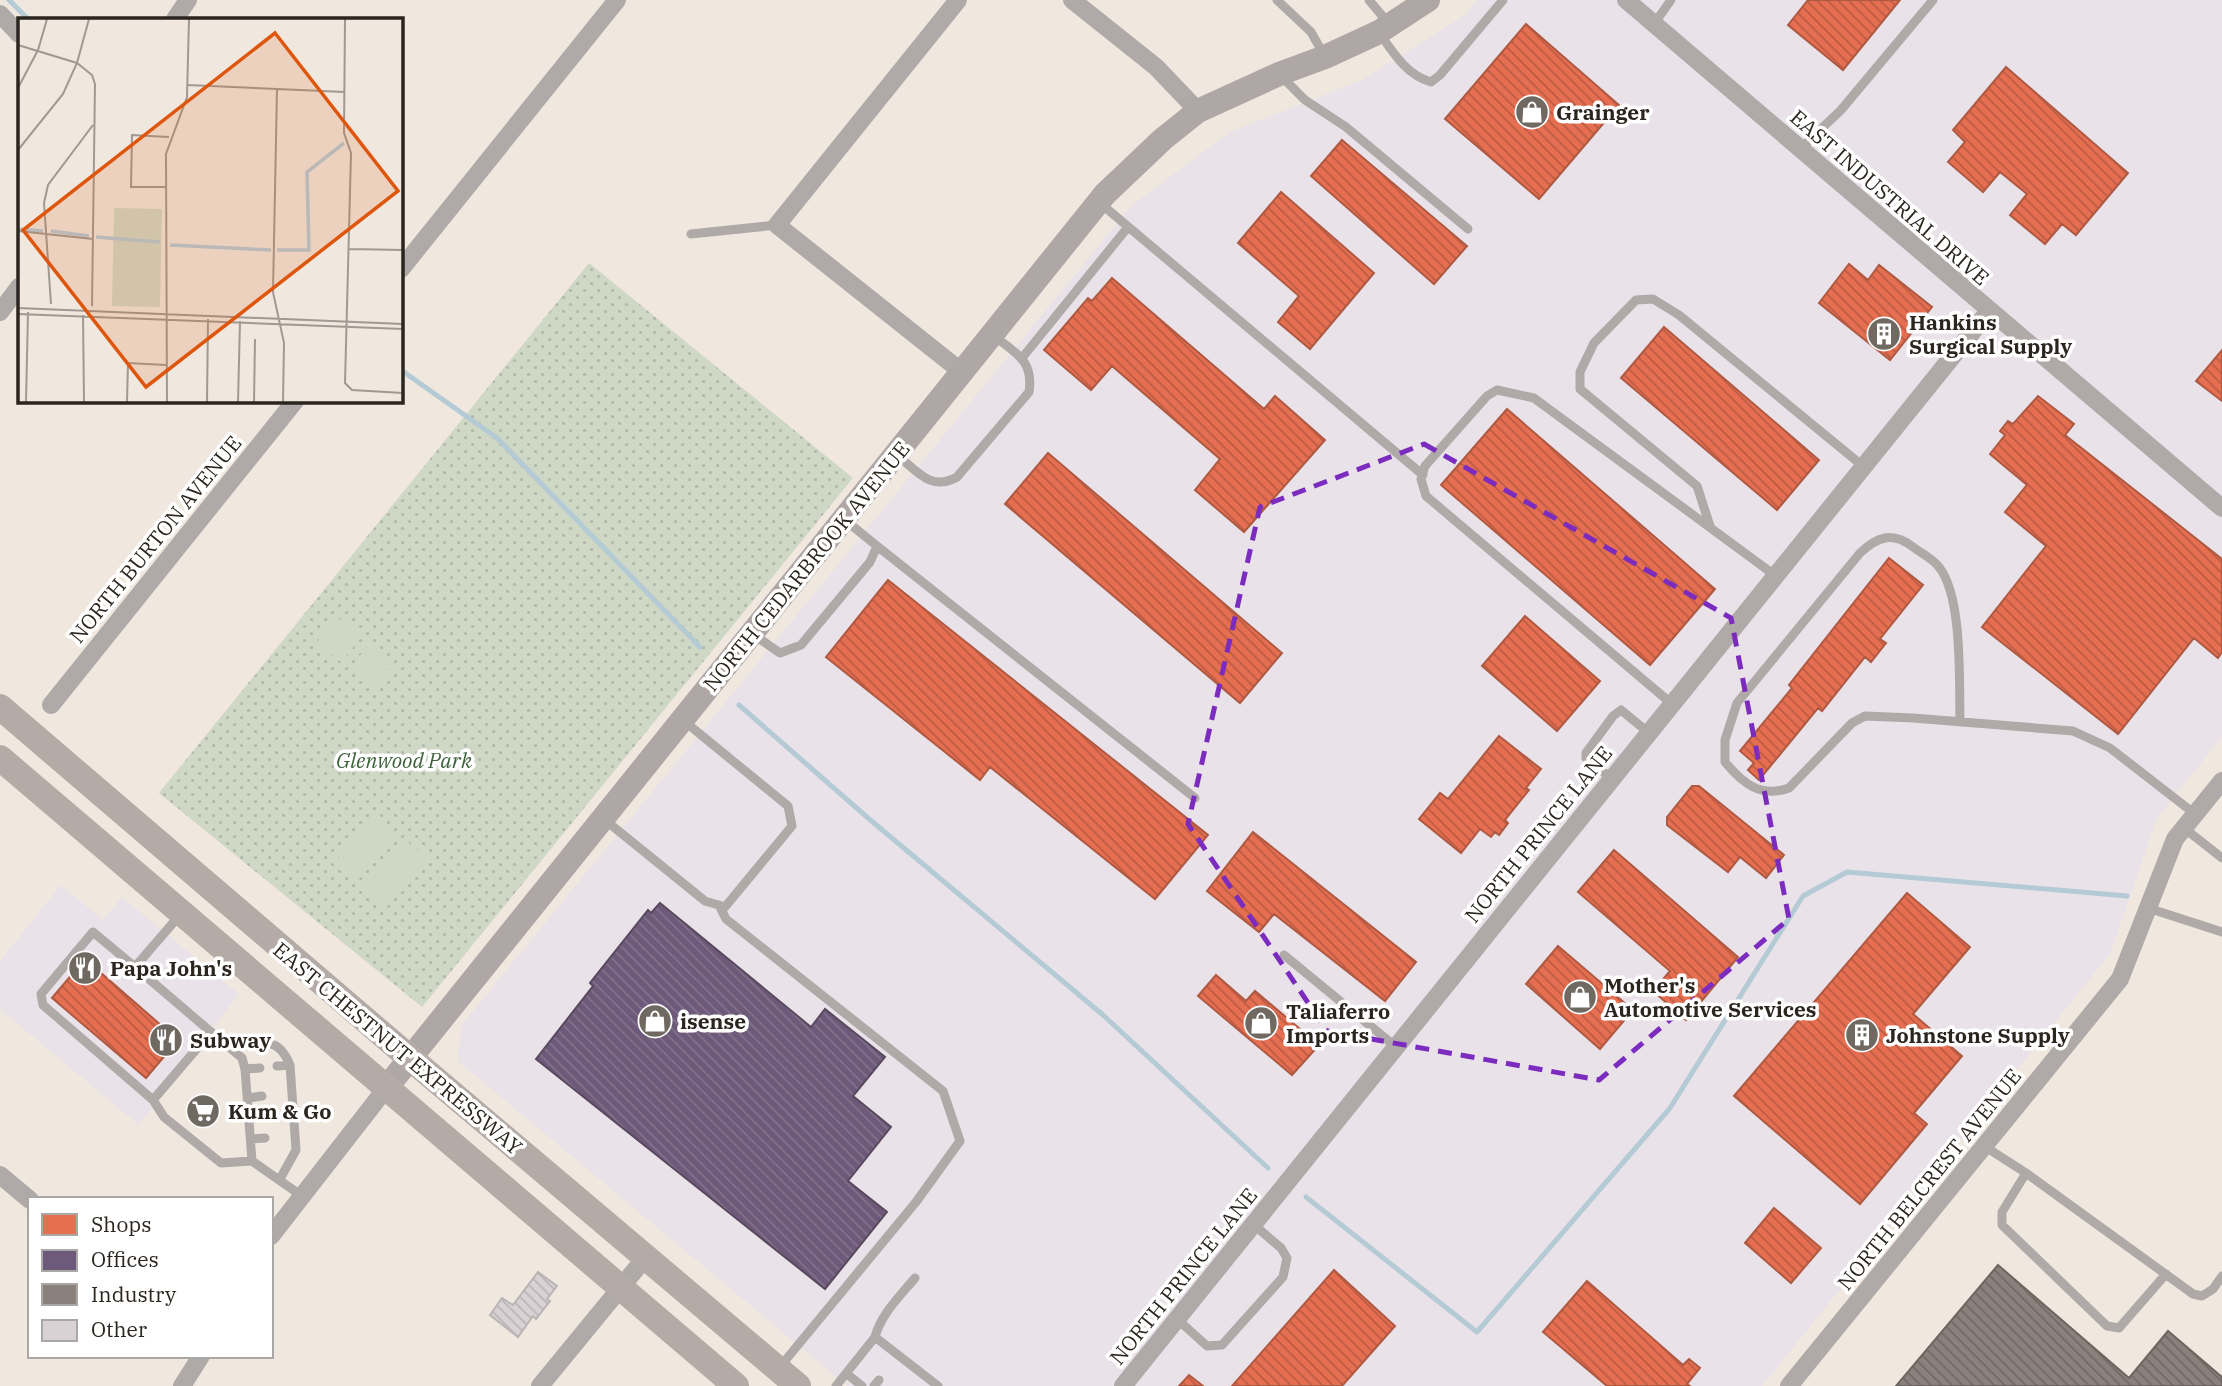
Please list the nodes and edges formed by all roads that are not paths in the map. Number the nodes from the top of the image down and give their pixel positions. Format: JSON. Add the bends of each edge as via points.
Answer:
{"nodes":[{"id":1,"x":188,"y":0,"type":"edge"},
{"id":2,"x":617,"y":0,"type":"edge"},
{"id":3,"x":958,"y":0,"type":"edge"},
{"id":4,"x":1072,"y":0,"type":"edge"},
{"id":5,"x":1277,"y":0,"type":"edge"},
{"id":6,"x":1369,"y":0,"type":"edge"},
{"id":7,"x":1428,"y":0,"type":"edge"},
{"id":8,"x":1503,"y":0,"type":"edge"},
{"id":9,"x":1626,"y":0,"type":"edge"},
{"id":10,"x":1671,"y":0,"type":"edge"},
{"id":11,"x":1933,"y":0,"type":"edge"},
{"id":12,"x":0,"y":14,"type":"edge"},
{"id":13,"x":177,"y":18,"type":"edge"},
{"id":14,"x":1654,"y":24,"type":"junction"},
{"id":15,"x":1385,"y":29,"type":"junction"},
{"id":16,"x":18,"y":33,"type":"edge"},
{"id":17,"x":1325,"y":57,"type":"junction"},
{"id":18,"x":1279,"y":74,"type":"junction"},
{"id":19,"x":1198,"y":111,"type":"junction"},
{"id":20,"x":1800,"y":149,"type":"junction"},
{"id":21,"x":1098,"y":202,"type":"junction"},
{"id":22,"x":777,"y":225,"type":"junction"},
{"id":23,"x":1128,"y":227,"type":"junction"},
{"id":24,"x":1468,"y":229,"type":"dead end"},
{"id":25,"x":691,"y":234,"type":"dead end"},
{"id":26,"x":402,"y":268,"type":"edge"},
{"id":27,"x":18,"y":289,"type":"edge"},
{"id":28,"x":1989,"y":311,"type":"junction"},
{"id":29,"x":0,"y":312,"type":"edge"},
{"id":30,"x":992,"y":335,"type":"junction"},
{"id":31,"x":1022,"y":358,"type":"junction"},
{"id":32,"x":962,"y":372,"type":"junction"},
{"id":33,"x":294,"y":402,"type":"edge"},
{"id":34,"x":896,"y":454,"type":"junction"},
{"id":35,"x":1864,"y":467,"type":"junction"},
{"id":36,"x":1423,"y":475,"type":"junction"},
{"id":37,"x":2222,"y":509,"type":"edge"},
{"id":38,"x":844,"y":519,"type":"junction"},
{"id":39,"x":1711,"y":527,"type":"junction"},
{"id":40,"x":877,"y":546,"type":"junction"},
{"id":41,"x":1776,"y":576,"type":"junction"},
{"id":42,"x":751,"y":634,"type":"junction"},
{"id":43,"x":1672,"y":704,"type":"junction"},
{"id":44,"x":51,"y":705,"type":"dead end"},
{"id":45,"x":0,"y":707,"type":"edge"},
{"id":46,"x":682,"y":719,"type":"junction"},
{"id":47,"x":1959,"y":722,"type":"junction"},
{"id":48,"x":1649,"y":733,"type":"junction"},
{"id":49,"x":0,"y":758,"type":"edge"},
{"id":50,"x":1612,"y":779,"type":"junction"},
{"id":51,"x":2222,"y":781,"type":"edge"},
{"id":52,"x":1195,"y":798,"type":"dead end"},
{"id":53,"x":603,"y":819,"type":"junction"},
{"id":54,"x":2190,"y":821,"type":"junction"},
{"id":55,"x":2222,"y":858,"type":"edge"},
{"id":56,"x":719,"y":905,"type":"junction"},
{"id":57,"x":2148,"y":908,"type":"junction"},
{"id":58,"x":182,"y":912,"type":"junction"},
{"id":59,"x":2222,"y":932,"type":"edge"},
{"id":60,"x":1284,"y":955,"type":"dead end"},
{"id":61,"x":135,"y":967,"type":"junction"},
{"id":62,"x":211,"y":1032,"type":"junction"},
{"id":63,"x":1396,"y":1047,"type":"junction"},
{"id":64,"x":233,"y":1049,"type":"junction"},
{"id":65,"x":410,"y":1058,"type":"junction"},
{"id":66,"x":290,"y":1065,"type":"junction"},
{"id":67,"x":277,"y":1066,"type":"dead end"},
{"id":68,"x":260,"y":1068,"type":"dead end"},
{"id":69,"x":245,"y":1069,"type":"junction"},
{"id":70,"x":387,"y":1087,"type":"junction"},
{"id":71,"x":292,"y":1093,"type":"junction"},
{"id":72,"x":280,"y":1094,"type":"dead end"},
{"id":73,"x":262,"y":1096,"type":"dead end"},
{"id":74,"x":248,"y":1098,"type":"junction"},
{"id":75,"x":153,"y":1100,"type":"junction"},
{"id":76,"x":282,"y":1114,"type":"dead end"},
{"id":77,"x":294,"y":1114,"type":"junction"},
{"id":78,"x":250,"y":1116,"type":"junction"},
{"id":79,"x":263,"y":1116,"type":"dead end"},
{"id":80,"x":283,"y":1136,"type":"dead end"},
{"id":81,"x":295,"y":1136,"type":"junction"},
{"id":82,"x":265,"y":1138,"type":"dead end"},
{"id":83,"x":251,"y":1139,"type":"junction"},
{"id":84,"x":1984,"y":1146,"type":"junction"},
{"id":85,"x":252,"y":1161,"type":"junction"},
{"id":86,"x":2026,"y":1173,"type":"junction"},
{"id":87,"x":0,"y":1175,"type":"edge"},
{"id":88,"x":280,"y":1179,"type":"junction"},
{"id":89,"x":302,"y":1196,"type":"junction"},
{"id":90,"x":28,"y":1197,"type":"edge"},
{"id":91,"x":1253,"y":1224,"type":"junction"},
{"id":92,"x":273,"y":1233,"type":"edge"},
{"id":93,"x":645,"y":1258,"type":"junction"},
{"id":94,"x":2166,"y":1274,"type":"junction"},
{"id":95,"x":2222,"y":1276,"type":"edge"},
{"id":96,"x":915,"y":1278,"type":"dead end"},
{"id":97,"x":621,"y":1286,"type":"junction"},
{"id":98,"x":1177,"y":1319,"type":"junction"},
{"id":99,"x":875,"y":1336,"type":"junction"},
{"id":100,"x":899,"y":1356,"type":"junction"},
{"id":101,"x":200,"y":1358,"type":"edge"},
{"id":102,"x":891,"y":1365,"type":"dead end"},
{"id":103,"x":778,"y":1369,"type":"junction"},
{"id":104,"x":846,"y":1374,"type":"junction"},
{"id":105,"x":924,"y":1375,"type":"junction"},
{"id":106,"x":916,"y":1385,"type":"edge"},
{"id":107,"x":182,"y":1386,"type":"edge"},
{"id":108,"x":540,"y":1386,"type":"edge"},
{"id":109,"x":736,"y":1386,"type":"edge"},
{"id":110,"x":798,"y":1386,"type":"edge"},
{"id":111,"x":836,"y":1386,"type":"edge"},
{"id":112,"x":862,"y":1386,"type":"edge"},
{"id":113,"x":938,"y":1386,"type":"edge"},
{"id":114,"x":1123,"y":1386,"type":"edge"},
{"id":115,"x":1789,"y":1386,"type":"edge"}],
"edges":[{"from":1,"to":13,"type":"street"},
{"from":2,"to":26,"type":"street"},
{"from":3,"to":22,"type":"street"},
{"from":4,"to":19,"type":"street","via":[[1156,67]]},
{"from":5,"to":17,"type":"lane","via":[[1311,32]]},
{"from":6,"to":15,"type":"lane"},
{"from":7,"to":15,"type":"street","name":"NORTH CEDARBROOK AVENUE"},
{"from":8,"to":15,"type":"lane","via":[[1431,82],[1398,60]]},
{"from":9,"to":14,"type":"street","name":"EAST INDUSTRIAL DRIVE"},
{"from":10,"to":14,"type":"lane"},
{"from":11,"to":20,"type":"lane","via":[[1841,110]]},
{"from":12,"to":16,"type":"street"},
{"from":14,"to":20,"type":"street","name":"EAST INDUSTRIAL DRIVE"},
{"from":15,"to":17,"type":"street","name":"NORTH CEDARBROOK AVENUE"},
{"from":17,"to":18,"type":"street","name":"NORTH CEDARBROOK AVENUE"},
{"from":18,"to":19,"type":"street","name":"NORTH CEDARBROOK AVENUE"},
{"from":18,"to":24,"type":"lane"},
{"from":19,"to":21,"type":"street","name":"NORTH CEDARBROOK AVENUE"},
{"from":20,"to":28,"type":"street","name":"EAST INDUSTRIAL DRIVE"},
{"from":21,"to":23,"type":"lane"},
{"from":21,"to":30,"type":"street","name":"NORTH CEDARBROOK AVENUE"},
{"from":22,"to":25,"type":"lane"},
{"from":22,"to":32,"type":"street"},
{"from":23,"to":31,"type":"lane"},
{"from":23,"to":36,"type":"lane"},
{"from":27,"to":29,"type":"street"},
{"from":28,"to":35,"type":"street","name":"NORTH PRINCE LANE"},
{"from":28,"to":37,"type":"street","name":"EAST INDUSTRIAL DRIVE"},
{"from":30,"to":31,"type":"lane"},
{"from":30,"to":32,"type":"street","name":"NORTH CEDARBROOK AVENUE"},
{"from":31,"to":34,"type":"lane","via":[[1031,379],[1029,392],[957,478],[946,484],[931,483]]},
{"from":32,"to":34,"type":"street","name":"NORTH CEDARBROOK AVENUE"},
{"from":33,"to":44,"type":"street","name":"NORTH BURTON AVENUE"},
{"from":34,"to":38,"type":"street","name":"NORTH CEDARBROOK AVENUE"},
{"from":35,"to":39,"type":"lane","via":[[1679,316],[1653,299],[1636,300],[1594,343],[1580,372],[1580,389],[1697,486]]},
{"from":35,"to":41,"type":"street","name":"NORTH PRINCE LANE"},
{"from":36,"to":39,"type":"lane","via":[[1425,466],[1487,396],[1497,390],[1513,392],[1535,397]]},
{"from":36,"to":43,"type":"lane","via":[[1426,496]]},
{"from":38,"to":40,"type":"lane"},
{"from":38,"to":42,"type":"street","name":"NORTH CEDARBROOK AVENUE"},
{"from":39,"to":41,"type":"lane"},
{"from":40,"to":42,"type":"lane","via":[[870,562],[801,645],[780,653]]},
{"from":40,"to":52,"type":"lane"},
{"from":41,"to":43,"type":"street","name":"NORTH PRINCE LANE"},
{"from":42,"to":46,"type":"street","name":"NORTH CEDARBROOK AVENUE"},
{"from":43,"to":48,"type":"street","name":"NORTH PRINCE LANE"},
{"from":45,"to":65,"type":"main road","name":"EAST CHESTNUT EXPRESSWAY"},
{"from":46,"to":53,"type":"street","name":"NORTH CEDARBROOK AVENUE"},
{"from":46,"to":56,"type":"lane","via":[[788,806],[792,826],[725,907]]},
{"from":47,"to":47,"type":"lane","via":[[1865,716],[1852,723],[1789,788],[1776,793],[1752,787],[1725,762],[1725,740],[1737,704],[1860,553],[1875,540],[1888,537],[1908,543],[1938,566],[1947,582],[1958,624]]},
{"from":47,"to":54,"type":"lane","via":[[2073,732],[2110,748]]},
{"from":48,"to":50,"type":"street","name":"NORTH PRINCE LANE"},
{"from":48,"to":50,"type":"lane","via":[[1621,710],[1614,716],[1586,753],[1586,758]]},
{"from":49,"to":58,"type":"main road","name":"EAST CHESTNUT EXPRESSWAY"},
{"from":50,"to":63,"type":"street","name":"NORTH PRINCE LANE"},
{"from":51,"to":54,"type":"street","name":"NORTH BELCREST AVENUE"},
{"from":53,"to":56,"type":"lane","via":[[705,901]]},
{"from":53,"to":65,"type":"street","name":"NORTH CEDARBROOK AVENUE"},
{"from":54,"to":55,"type":"lane"},
{"from":54,"to":57,"type":"street","name":"NORTH BELCREST AVENUE","via":[[2175,839]]},
{"from":56,"to":103,"type":"lane","via":[[726,919],[943,1091],[960,1141],[916,1202]]},
{"from":57,"to":59,"type":"lane"},
{"from":57,"to":84,"type":"street","name":"NORTH BELCREST AVENUE","via":[[2120,979]]},
{"from":58,"to":61,"type":"lane"},
{"from":58,"to":70,"type":"main road","name":"EAST CHESTNUT EXPRESSWAY"},
{"from":60,"to":63,"type":"lane"},
{"from":61,"to":62,"type":"lane"},
{"from":61,"to":75,"type":"lane","via":[[93,932],[41,993],[43,1005]]},
{"from":62,"to":64,"type":"lane"},
{"from":62,"to":75,"type":"lane"},
{"from":63,"to":91,"type":"street","name":"NORTH PRINCE LANE"},
{"from":64,"to":66,"type":"lane","via":[[269,1043],[285,1053]]},
{"from":64,"to":69,"type":"lane"},
{"from":65,"to":70,"type":"street","name":"NORTH CEDARBROOK AVENUE"},
{"from":65,"to":93,"type":"main road","name":"EAST CHESTNUT EXPRESSWAY"},
{"from":66,"to":67,"type":"lane"},
{"from":66,"to":71,"type":"lane"},
{"from":68,"to":69,"type":"lane"},
{"from":69,"to":74,"type":"lane"},
{"from":70,"to":89,"type":"street","name":"NORTH CEDARBROOK AVENUE"},
{"from":70,"to":97,"type":"main road","name":"EAST CHESTNUT EXPRESSWAY"},
{"from":71,"to":72,"type":"lane"},
{"from":71,"to":77,"type":"lane"},
{"from":73,"to":74,"type":"lane"},
{"from":74,"to":78,"type":"lane"},
{"from":75,"to":85,"type":"lane","via":[[164,1117],[220,1163]]},
{"from":76,"to":77,"type":"lane"},
{"from":77,"to":81,"type":"lane"},
{"from":78,"to":79,"type":"lane"},
{"from":78,"to":83,"type":"lane"},
{"from":80,"to":81,"type":"lane"},
{"from":81,"to":88,"type":"lane","via":[[296,1150]]},
{"from":82,"to":83,"type":"lane"},
{"from":83,"to":85,"type":"lane"},
{"from":84,"to":86,"type":"lane"},
{"from":84,"to":115,"type":"street","name":"NORTH BELCREST AVENUE"},
{"from":85,"to":88,"type":"lane"},
{"from":86,"to":94,"type":"lane"},
{"from":86,"to":94,"type":"lane","via":[[2002,1212],[2002,1225],[2107,1326],[2119,1328]]},
{"from":87,"to":90,"type":"street"},
{"from":88,"to":89,"type":"lane"},
{"from":89,"to":92,"type":"street","name":"NORTH CEDARBROOK AVENUE"},
{"from":91,"to":98,"type":"street","name":"NORTH PRINCE LANE"},
{"from":91,"to":98,"type":"lane","via":[[1282,1248],[1287,1258],[1283,1277],[1222,1345],[1206,1346]]},
{"from":93,"to":97,"type":"street"},
{"from":93,"to":103,"type":"main road","name":"EAST CHESTNUT EXPRESSWAY"},
{"from":94,"to":95,"type":"lane","via":[[2202,1296]]},
{"from":96,"to":99,"type":"lane"},
{"from":97,"to":108,"type":"street"},
{"from":97,"to":109,"type":"main road","name":"EAST CHESTNUT EXPRESSWAY"},
{"from":98,"to":114,"type":"street","name":"NORTH PRINCE LANE"},
{"from":99,"to":100,"type":"lane"},
{"from":99,"to":104,"type":"lane"},
{"from":100,"to":102,"type":"lane"},
{"from":100,"to":105,"type":"lane"},
{"from":101,"to":107,"type":"street"},
{"from":103,"to":110,"type":"main road","name":"EAST CHESTNUT EXPRESSWAY"},
{"from":104,"to":111,"type":"lane"},
{"from":104,"to":112,"type":"lane"},
{"from":105,"to":106,"type":"lane"},
{"from":105,"to":113,"type":"lane"}]}
